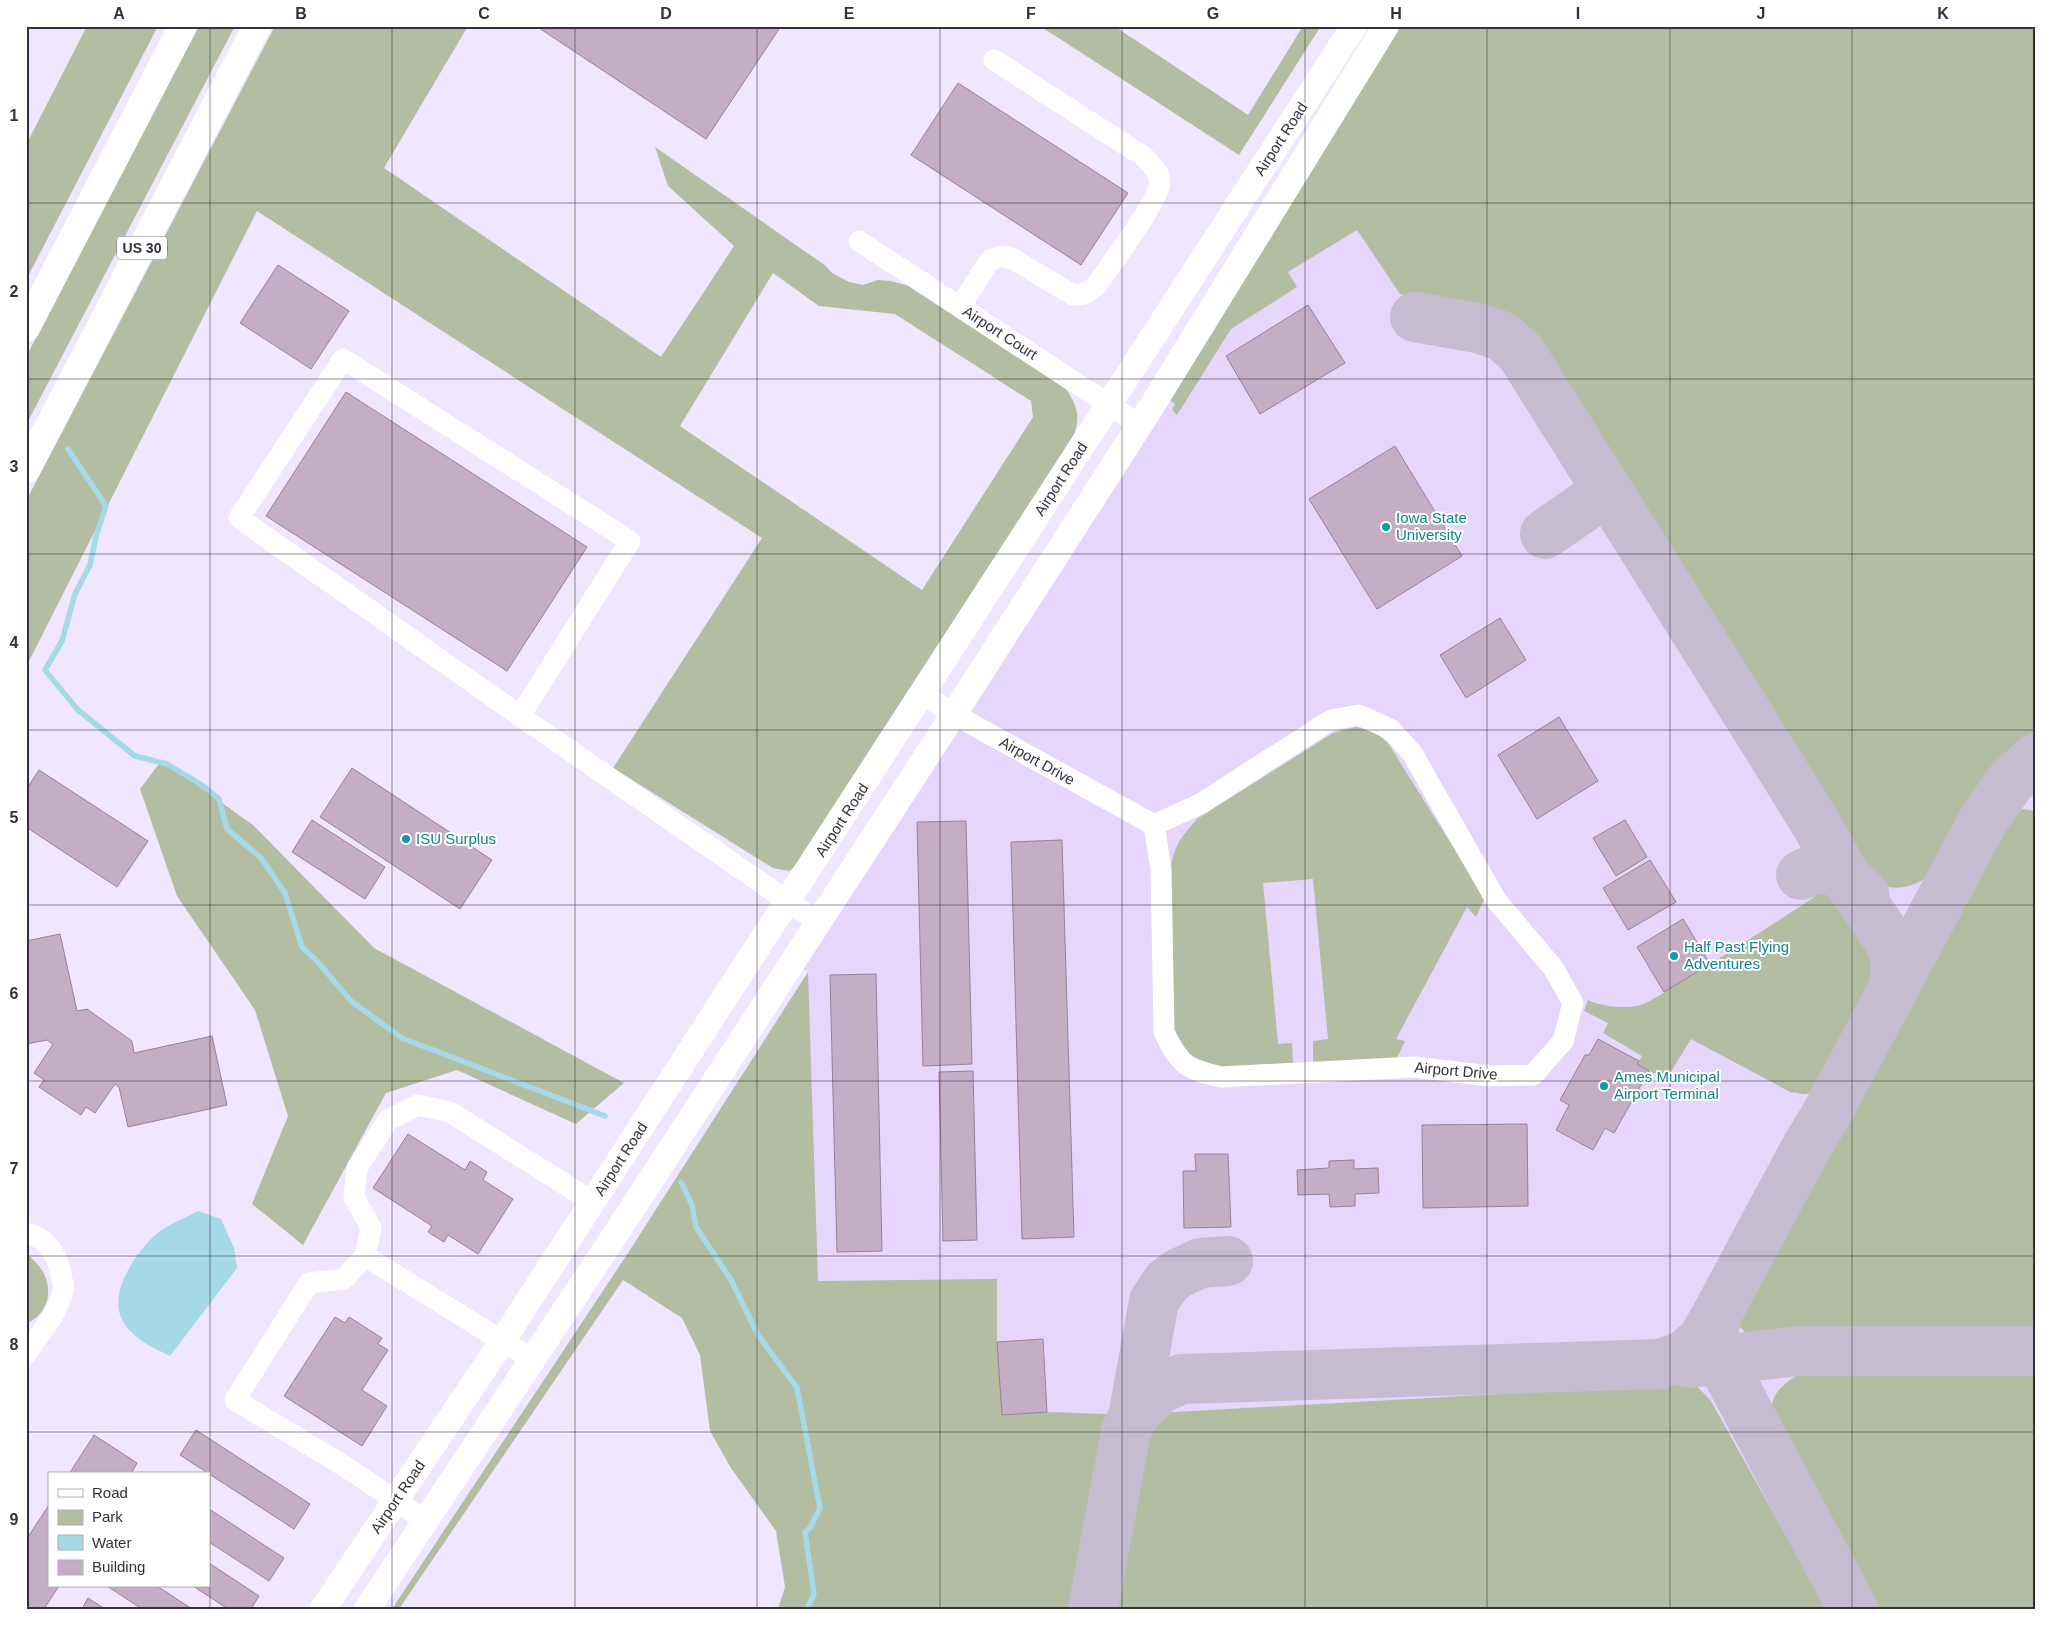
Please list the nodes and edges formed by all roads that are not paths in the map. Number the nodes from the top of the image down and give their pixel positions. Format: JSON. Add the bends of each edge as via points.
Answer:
{"nodes":[{"id":1,"x":183,"y":26,"type":"edge"},
{"id":2,"x":257,"y":26,"type":"edge"},
{"id":3,"x":1354,"y":26,"type":"edge"},
{"id":4,"x":1386,"y":26,"type":"edge"},
{"id":5,"x":994,"y":60,"type":"dead end"},
{"id":6,"x":859,"y":241,"type":"dead end"},
{"id":7,"x":960,"y":307,"type":"junction"},
{"id":8,"x":26,"y":328,"type":"edge"},
{"id":9,"x":1109,"y":405,"type":"junction"},
{"id":10,"x":1140,"y":425,"type":"junction"},
{"id":11,"x":26,"y":470,"type":"edge"},
{"id":12,"x":923,"y":695,"type":"junction"},
{"id":13,"x":954,"y":714,"type":"junction"},
{"id":14,"x":520,"y":716,"type":"junction"},
{"id":15,"x":1154,"y":825,"type":"junction"},
{"id":16,"x":788,"y":902,"type":"junction"},
{"id":17,"x":818,"y":922,"type":"junction"},
{"id":18,"x":593,"y":1202,"type":"junction"},
{"id":19,"x":26,"y":1233,"type":"edge"},
{"id":20,"x":366,"y":1256,"type":"junction"},
{"id":21,"x":503,"y":1340,"type":"junction"},
{"id":22,"x":26,"y":1354,"type":"edge"},
{"id":23,"x":533,"y":1360,"type":"junction"},
{"id":24,"x":396,"y":1500,"type":"junction"},
{"id":25,"x":426,"y":1521,"type":"junction"},
{"id":26,"x":323,"y":1609,"type":"edge"},
{"id":27,"x":367,"y":1609,"type":"edge"}],
"edges":[{"from":1,"to":8,"type":"highway"},
{"from":2,"to":11,"type":"highway","number":"US 30"},
{"from":3,"to":9,"type":"main road","name":"Airport Road"},
{"from":4,"to":10,"type":"main road","name":"Airport Road"},
{"from":5,"to":7,"type":"street","via":[[1144,156],[1160,180],[1156,198],[1096,286],[1084,294],[1073,295],[1013,259],[1002,256],[990,260]]},
{"from":6,"to":7,"type":"street","name":"Airport Court"},
{"from":7,"to":9,"type":"street","name":"Airport Court"},
{"from":9,"to":10,"type":"street","name":"Airport Court"},
{"from":9,"to":12,"type":"main road","name":"Airport Road"},
{"from":10,"to":13,"type":"main road","name":"Airport Road"},
{"from":12,"to":13,"type":"street","name":"Airport Drive"},
{"from":12,"to":16,"type":"main road","name":"Airport Road"},
{"from":13,"to":15,"type":"street","name":"Airport Drive"},
{"from":13,"to":17,"type":"main road","name":"Airport Road"},
{"from":14,"to":14,"type":"street","via":[[630,541],[343,359],[238,518]]},
{"from":14,"to":16,"type":"street"},
{"from":15,"to":15,"type":"street","name":"Airport Drive","via":[[1200,804],[1331,720],[1359,715],[1390,729],[1412,753],[1496,900],[1554,969],[1573,1003],[1563,1040],[1533,1075],[1490,1076],[1414,1067],[1221,1077],[1194,1071],[1175,1055],[1164,1032],[1161,869]]},
{"from":16,"to":17,"type":"street"},
{"from":16,"to":18,"type":"main road","name":"Airport Road"},
{"from":17,"to":23,"type":"main road","name":"Airport Road"},
{"from":18,"to":20,"type":"street","via":[[450,1112],[418,1105],[388,1120],[357,1168],[354,1197],[371,1228]]},
{"from":18,"to":21,"type":"main road","name":"Airport Road"},
{"from":19,"to":22,"type":"street","via":[[48,1245],[58,1259],[63,1289],[58,1304]]},
{"from":20,"to":21,"type":"street"},
{"from":20,"to":24,"type":"street","via":[[344,1278],[309,1284],[235,1400]]},
{"from":21,"to":23,"type":"street"},
{"from":21,"to":24,"type":"main road","name":"Airport Road"},
{"from":23,"to":25,"type":"main road","name":"Airport Road"},
{"from":24,"to":25,"type":"street"},
{"from":24,"to":26,"type":"main road","name":"Airport Road"},
{"from":25,"to":27,"type":"main road","name":"Airport Road"}]}
